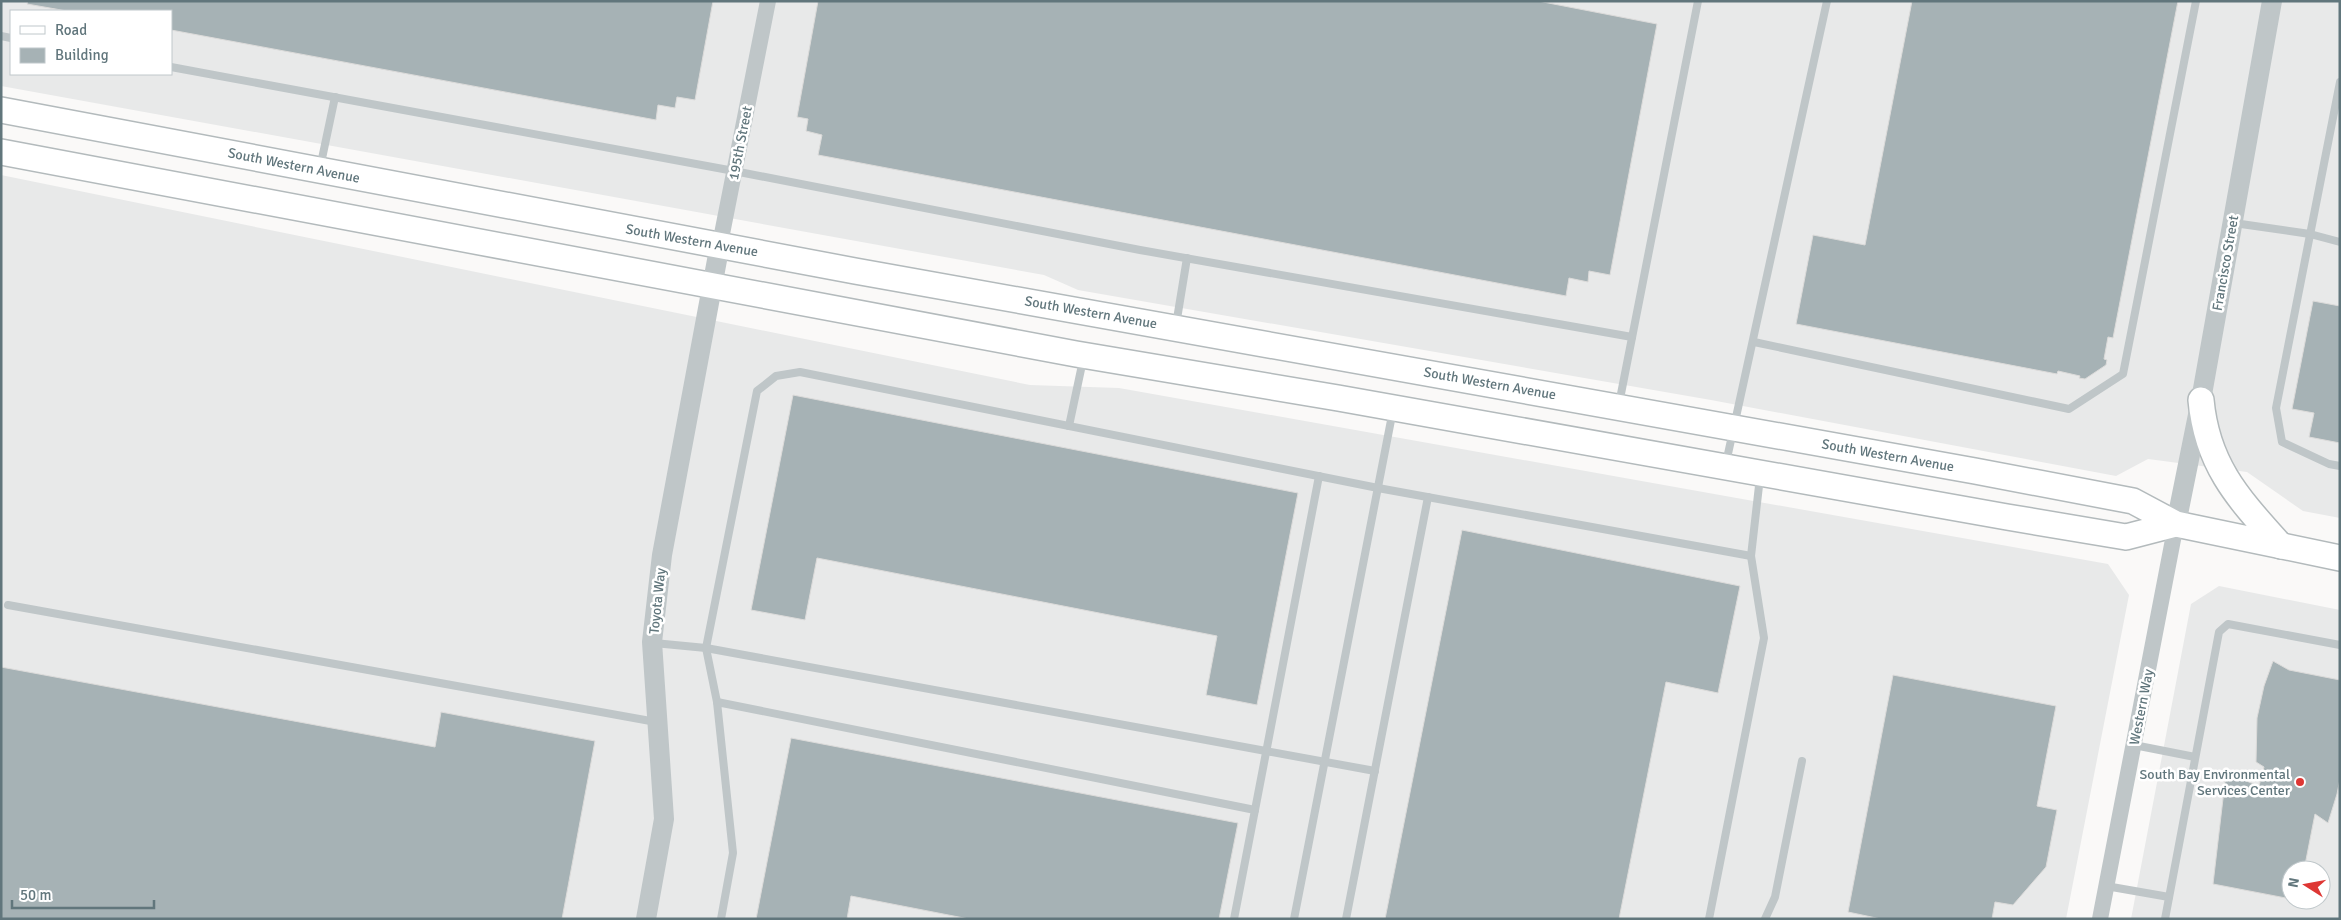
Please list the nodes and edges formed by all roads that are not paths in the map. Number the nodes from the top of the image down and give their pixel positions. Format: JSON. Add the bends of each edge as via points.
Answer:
{"nodes":[{"id":1,"x":768,"y":1,"type":"edge"},
{"id":2,"x":1698,"y":1,"type":"edge"},
{"id":3,"x":1827,"y":1,"type":"edge"},
{"id":4,"x":2196,"y":1,"type":"edge"},
{"id":5,"x":2269,"y":3,"type":"edge"},
{"id":6,"x":172,"y":67,"type":"edge"},
{"id":7,"x":2340,"y":82,"type":"edge"},
{"id":8,"x":335,"y":97,"type":"junction"},
{"id":9,"x":1,"y":110,"type":"edge"},
{"id":10,"x":1,"y":152,"type":"edge"},
{"id":11,"x":320,"y":170,"type":"junction"},
{"id":12,"x":734,"y":171,"type":"junction"},
{"id":13,"x":2232,"y":223,"type":"junction"},
{"id":14,"x":2310,"y":234,"type":"junction"},
{"id":15,"x":2340,"y":242,"type":"edge"},
{"id":16,"x":720,"y":244,"type":"junction"},
{"id":17,"x":1187,"y":258,"type":"junction"},
{"id":18,"x":713,"y":285,"type":"junction"},
{"id":19,"x":1176,"y":327,"type":"junction"},
{"id":20,"x":1632,"y":336,"type":"junction"},
{"id":21,"x":1754,"y":342,"type":"junction"},
{"id":22,"x":1084,"y":356,"type":"junction"},
{"id":23,"x":2201,"y":400,"type":"junction"},
{"id":24,"x":1619,"y":406,"type":"junction"},
{"id":25,"x":1393,"y":409,"type":"junction"},
{"id":26,"x":1069,"y":426,"type":"junction"},
{"id":27,"x":1735,"y":427,"type":"junction"},
{"id":28,"x":2340,"y":466,"type":"edge"},
{"id":29,"x":1725,"y":468,"type":"junction"},
{"id":30,"x":1760,"y":473,"type":"junction"},
{"id":31,"x":1319,"y":476,"type":"junction"},
{"id":32,"x":1378,"y":488,"type":"junction"},
{"id":33,"x":1428,"y":498,"type":"junction"},
{"id":34,"x":2176,"y":524,"type":"junction"},
{"id":35,"x":2281,"y":546,"type":"junction"},
{"id":36,"x":1751,"y":556,"type":"junction"},
{"id":37,"x":2340,"y":558,"type":"edge"},
{"id":38,"x":8,"y":605,"type":"dead end"},
{"id":39,"x":652,"y":642,"type":"junction"},
{"id":40,"x":2340,"y":645,"type":"edge"},
{"id":41,"x":706,"y":648,"type":"junction"},
{"id":42,"x":717,"y":702,"type":"junction"},
{"id":43,"x":658,"y":722,"type":"junction"},
{"id":44,"x":2134,"y":745,"type":"junction"},
{"id":45,"x":1267,"y":750,"type":"junction"},
{"id":46,"x":2196,"y":757,"type":"junction"},
{"id":47,"x":1324,"y":761,"type":"junction"},
{"id":48,"x":1802,"y":761,"type":"dead end"},
{"id":49,"x":1375,"y":771,"type":"junction"},
{"id":50,"x":1255,"y":810,"type":"junction"},
{"id":51,"x":2106,"y":886,"type":"junction"},
{"id":52,"x":2170,"y":898,"type":"junction"},
{"id":53,"x":646,"y":919,"type":"edge"},
{"id":54,"x":721,"y":919,"type":"edge"},
{"id":55,"x":1234,"y":919,"type":"edge"},
{"id":56,"x":1294,"y":919,"type":"edge"},
{"id":57,"x":1346,"y":919,"type":"edge"},
{"id":58,"x":1709,"y":919,"type":"edge"},
{"id":59,"x":1765,"y":919,"type":"edge"},
{"id":60,"x":2100,"y":919,"type":"edge"},
{"id":61,"x":2165,"y":919,"type":"edge"}],
"edges":[{"from":1,"to":12,"type":"street","name":"195th Street"},
{"from":2,"to":20,"type":"lane"},
{"from":3,"to":21,"type":"lane"},
{"from":4,"to":21,"type":"lane","via":[[2123,374],[2069,409]]},
{"from":5,"to":13,"type":"street","name":"Francisco Street"},
{"from":6,"to":8,"type":"lane"},
{"from":7,"to":14,"type":"lane"},
{"from":8,"to":11,"type":"lane"},
{"from":8,"to":12,"type":"lane"},
{"from":9,"to":11,"type":"main road","name":"South Western Avenue"},
{"from":10,"to":18,"type":"main road","name":"South Western Avenue"},
{"from":11,"to":16,"type":"main road","name":"South Western Avenue"},
{"from":12,"to":16,"type":"street","name":"195th Street"},
{"from":12,"to":17,"type":"lane"},
{"from":13,"to":14,"type":"lane"},
{"from":13,"to":23,"type":"street","name":"Francisco Street"},
{"from":14,"to":15,"type":"lane"},
{"from":14,"to":28,"type":"lane","via":[[2276,408],[2282,442]]},
{"from":16,"to":18,"type":"street","name":"195th Street"},
{"from":16,"to":19,"type":"main road","name":"South Western Avenue"},
{"from":17,"to":19,"type":"lane"},
{"from":17,"to":20,"type":"lane"},
{"from":18,"to":22,"type":"main road","name":"South Western Avenue"},
{"from":18,"to":39,"type":"street","name":"Toyota Way","via":[[662,555]]},
{"from":19,"to":24,"type":"main road","name":"South Western Avenue"},
{"from":20,"to":24,"type":"lane"},
{"from":21,"to":27,"type":"lane"},
{"from":22,"to":25,"type":"main road","name":"South Western Avenue"},
{"from":22,"to":26,"type":"lane"},
{"from":23,"to":34,"type":"street","name":"Francisco Street"},
{"from":23,"to":35,"type":"main road","via":[[2206,436],[2217,464],[2230,485]]},
{"from":24,"to":27,"type":"main road","name":"South Western Avenue"},
{"from":25,"to":29,"type":"main road","name":"South Western Avenue"},
{"from":25,"to":32,"type":"lane"},
{"from":26,"to":31,"type":"lane"},
{"from":26,"to":41,"type":"lane","via":[[800,372],[776,376],[757,391]]},
{"from":27,"to":29,"type":"lane"},
{"from":27,"to":34,"type":"main road","name":"South Western Avenue","via":[[2133,501]]},
{"from":29,"to":30,"type":"main road","name":"South Western Avenue"},
{"from":30,"to":34,"type":"main road","name":"South Western Avenue","via":[[2126,537]]},
{"from":30,"to":36,"type":"lane"},
{"from":31,"to":32,"type":"lane"},
{"from":31,"to":45,"type":"lane"},
{"from":32,"to":33,"type":"lane"},
{"from":32,"to":47,"type":"lane"},
{"from":33,"to":36,"type":"lane"},
{"from":33,"to":49,"type":"lane"},
{"from":34,"to":35,"type":"main road","name":"South Western Avenue"},
{"from":34,"to":44,"type":"street","name":"Western Way"},
{"from":35,"to":37,"type":"main road","name":"South Western Avenue"},
{"from":36,"to":58,"type":"lane","via":[[1764,638]]},
{"from":38,"to":43,"type":"lane"},
{"from":39,"to":41,"type":"lane"},
{"from":39,"to":43,"type":"street","name":"Toyota Way"},
{"from":40,"to":46,"type":"lane","via":[[2228,624],[2219,632]]},
{"from":41,"to":42,"type":"lane"},
{"from":41,"to":45,"type":"lane"},
{"from":42,"to":50,"type":"lane"},
{"from":42,"to":54,"type":"lane","via":[[733,853]]},
{"from":43,"to":53,"type":"street","name":"Toyota Way","via":[[664,819]]},
{"from":44,"to":46,"type":"lane"},
{"from":44,"to":51,"type":"street","name":"Western Way"},
{"from":45,"to":47,"type":"lane"},
{"from":45,"to":50,"type":"lane"},
{"from":46,"to":52,"type":"lane"},
{"from":47,"to":49,"type":"lane"},
{"from":47,"to":56,"type":"lane"},
{"from":48,"to":59,"type":"lane","via":[[1775,897]]},
{"from":49,"to":57,"type":"lane"},
{"from":50,"to":55,"type":"lane"},
{"from":51,"to":52,"type":"lane"},
{"from":51,"to":60,"type":"street","name":"Western Way"},
{"from":52,"to":61,"type":"lane"}]}
